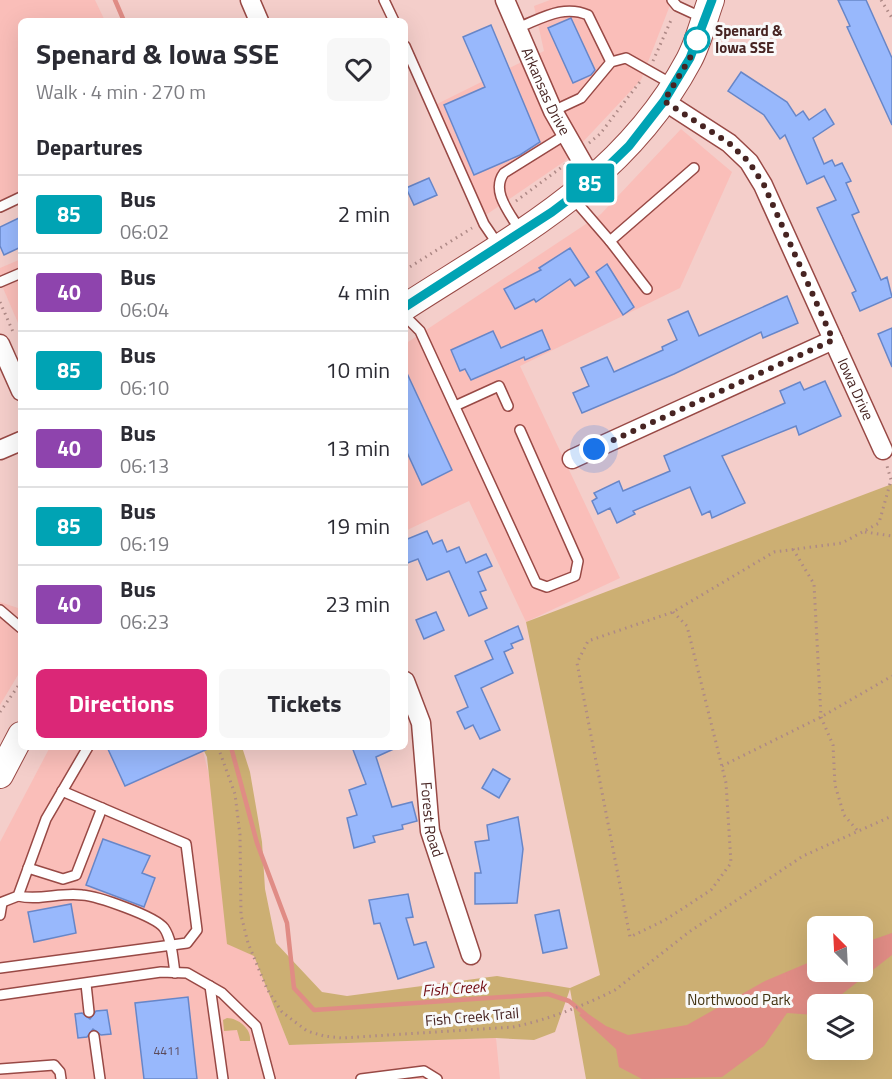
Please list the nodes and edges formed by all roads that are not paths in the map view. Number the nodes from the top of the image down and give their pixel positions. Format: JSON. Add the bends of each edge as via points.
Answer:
{"nodes":[{"id":1,"x":250,"y":0,"type":"edge"},
{"id":2,"x":384,"y":0,"type":"edge"},
{"id":3,"x":505,"y":0,"type":"edge"},
{"id":4,"x":672,"y":0,"type":"edge"},
{"id":5,"x":708,"y":9,"type":"edge"},
{"id":6,"x":258,"y":18,"type":"edge"},
{"id":7,"x":393,"y":18,"type":"edge"},
{"id":8,"x":517,"y":28,"type":"junction"},
{"id":9,"x":408,"y":53,"type":"edge"},
{"id":10,"x":611,"y":62,"type":"junction"},
{"id":11,"x":669,"y":93,"type":"junction"},
{"id":12,"x":553,"y":111,"type":"junction"},
{"id":13,"x":565,"y":135,"type":"junction"},
{"id":14,"x":694,"y":168,"type":"dead end"},
{"id":15,"x":593,"y":181,"type":"junction"},
{"id":16,"x":572,"y":197,"type":"junction"},
{"id":17,"x":18,"y":198,"type":"edge"},
{"id":18,"x":0,"y":207,"type":"edge"},
{"id":19,"x":521,"y":232,"type":"junction"},
{"id":20,"x":610,"y":241,"type":"junction"},
{"id":21,"x":499,"y":246,"type":"junction"},
{"id":22,"x":18,"y":274,"type":"edge"},
{"id":23,"x":0,"y":282,"type":"edge"},
{"id":24,"x":647,"y":289,"type":"dead end"},
{"id":25,"x":408,"y":305,"type":"edge"},
{"id":26,"x":408,"y":319,"type":"edge"},
{"id":27,"x":833,"y":340,"type":"junction"},
{"id":28,"x":8,"y":342,"type":"edge"},
{"id":29,"x":18,"y":380,"type":"edge"},
{"id":30,"x":455,"y":406,"type":"junction"},
{"id":31,"x":508,"y":406,"type":"dead end"},
{"id":32,"x":520,"y":430,"type":"dead end"},
{"id":33,"x":18,"y":442,"type":"edge"},
{"id":34,"x":0,"y":450,"type":"edge"},
{"id":35,"x":883,"y":450,"type":"road end"},
{"id":36,"x":572,"y":459,"type":"dead end"},
{"id":37,"x":0,"y":610,"type":"edge"},
{"id":38,"x":18,"y":625,"type":"edge"},
{"id":39,"x":408,"y":689,"type":"edge"},
{"id":40,"x":18,"y":739,"type":"edge"},
{"id":41,"x":18,"y":741,"type":"edge"},
{"id":42,"x":86,"y":750,"type":"edge"},
{"id":43,"x":0,"y":759,"type":"edge"},
{"id":44,"x":0,"y":775,"type":"edge"},
{"id":45,"x":62,"y":791,"type":"junction"},
{"id":46,"x":102,"y":808,"type":"junction"},
{"id":47,"x":28,"y":868,"type":"junction"},
{"id":48,"x":18,"y":896,"type":"junction"},
{"id":49,"x":1,"y":903,"type":"edge"},
{"id":50,"x":0,"y":915,"type":"edge"},
{"id":51,"x":170,"y":945,"type":"junction"},
{"id":52,"x":471,"y":955,"type":"dead end"},
{"id":53,"x":0,"y":968,"type":"edge"},
{"id":54,"x":175,"y":973,"type":"junction"},
{"id":55,"x":86,"y":984,"type":"junction"},
{"id":56,"x":210,"y":986,"type":"junction"},
{"id":57,"x":0,"y":995,"type":"edge"},
{"id":58,"x":89,"y":1012,"type":"dead end"},
{"id":59,"x":94,"y":1036,"type":"dead end"},
{"id":60,"x":0,"y":1070,"type":"edge"},
{"id":61,"x":61,"y":1079,"type":"edge"},
{"id":62,"x":100,"y":1079,"type":"edge"},
{"id":63,"x":223,"y":1079,"type":"edge"},
{"id":64,"x":270,"y":1079,"type":"edge"},
{"id":65,"x":361,"y":1079,"type":"edge"},
{"id":66,"x":437,"y":1079,"type":"edge"}],
"edges":[{"from":1,"to":6,"type":"street"},
{"from":2,"to":7,"type":"lane"},
{"from":3,"to":8,"type":"street","name":"Arkansas Drive"},
{"from":4,"to":5,"type":"lane","via":[[676,6]]},
{"from":5,"to":11,"type":"main road","via":[[690,58]]},
{"from":8,"to":10,"type":"lane","via":[[561,10],[575,9],[588,15]]},
{"from":8,"to":12,"type":"street","name":"Arkansas Drive"},
{"from":9,"to":21,"type":"lane","via":[[484,224]]},
{"from":10,"to":11,"type":"lane","via":[[626,58]]},
{"from":10,"to":12,"type":"lane","via":[[581,98]]},
{"from":11,"to":15,"type":"main road","via":[[629,146]]},
{"from":11,"to":27,"type":"street","name":"Iowa Drive","via":[[749,162],[764,185]]},
{"from":12,"to":13,"type":"street","name":"Arkansas Drive"},
{"from":13,"to":15,"type":"street","name":"Arkansas Drive"},
{"from":13,"to":19,"type":"lane","via":[[504,173],[498,181],[497,189]]},
{"from":14,"to":20,"type":"lane"},
{"from":15,"to":16,"type":"main road"},
{"from":16,"to":19,"type":"main road"},
{"from":16,"to":20,"type":"lane"},
{"from":17,"to":18,"type":"lane"},
{"from":19,"to":21,"type":"main road"},
{"from":20,"to":24,"type":"lane"},
{"from":21,"to":25,"type":"main road"},
{"from":22,"to":23,"type":"lane"},
{"from":26,"to":30,"type":"lane","via":[[420,331]]},
{"from":27,"to":35,"type":"street","name":"Iowa Drive"},
{"from":27,"to":36,"type":"street"},
{"from":28,"to":29,"type":"street"},
{"from":30,"to":31,"type":"lane","via":[[499,386]]},
{"from":30,"to":32,"type":"lane","via":[[536,583],[547,587],[575,576],[578,561]]},
{"from":33,"to":34,"type":"street"},
{"from":37,"to":38,"type":"lane"},
{"from":39,"to":52,"type":"street","name":"Forest Road","via":[[421,723],[430,831]]},
{"from":40,"to":43,"type":"street"},
{"from":41,"to":44,"type":"main road"},
{"from":42,"to":45,"type":"lane"},
{"from":45,"to":46,"type":"lane"},
{"from":45,"to":47,"type":"lane","via":[[46,819]]},
{"from":46,"to":47,"type":"lane","via":[[76,875],[63,879]]},
{"from":46,"to":51,"type":"lane","via":[[186,844],[197,930],[187,944]]},
{"from":47,"to":48,"type":"lane"},
{"from":48,"to":49,"type":"lane"},
{"from":48,"to":51,"type":"lane","via":[[34,900],[61,894],[84,895],[145,916],[164,927]]},
{"from":49,"to":50,"type":"lane"},
{"from":51,"to":53,"type":"lane"},
{"from":51,"to":54,"type":"lane"},
{"from":54,"to":55,"type":"lane"},
{"from":54,"to":56,"type":"lane","via":[[187,973]]},
{"from":55,"to":57,"type":"lane"},
{"from":55,"to":58,"type":"lane"},
{"from":56,"to":63,"type":"lane"},
{"from":56,"to":64,"type":"lane","via":[[256,1026]]},
{"from":59,"to":62,"type":"lane"},
{"from":60,"to":61,"type":"lane","via":[[54,1065]]},
{"from":65,"to":66,"type":"lane","via":[[424,1071]]}]}
